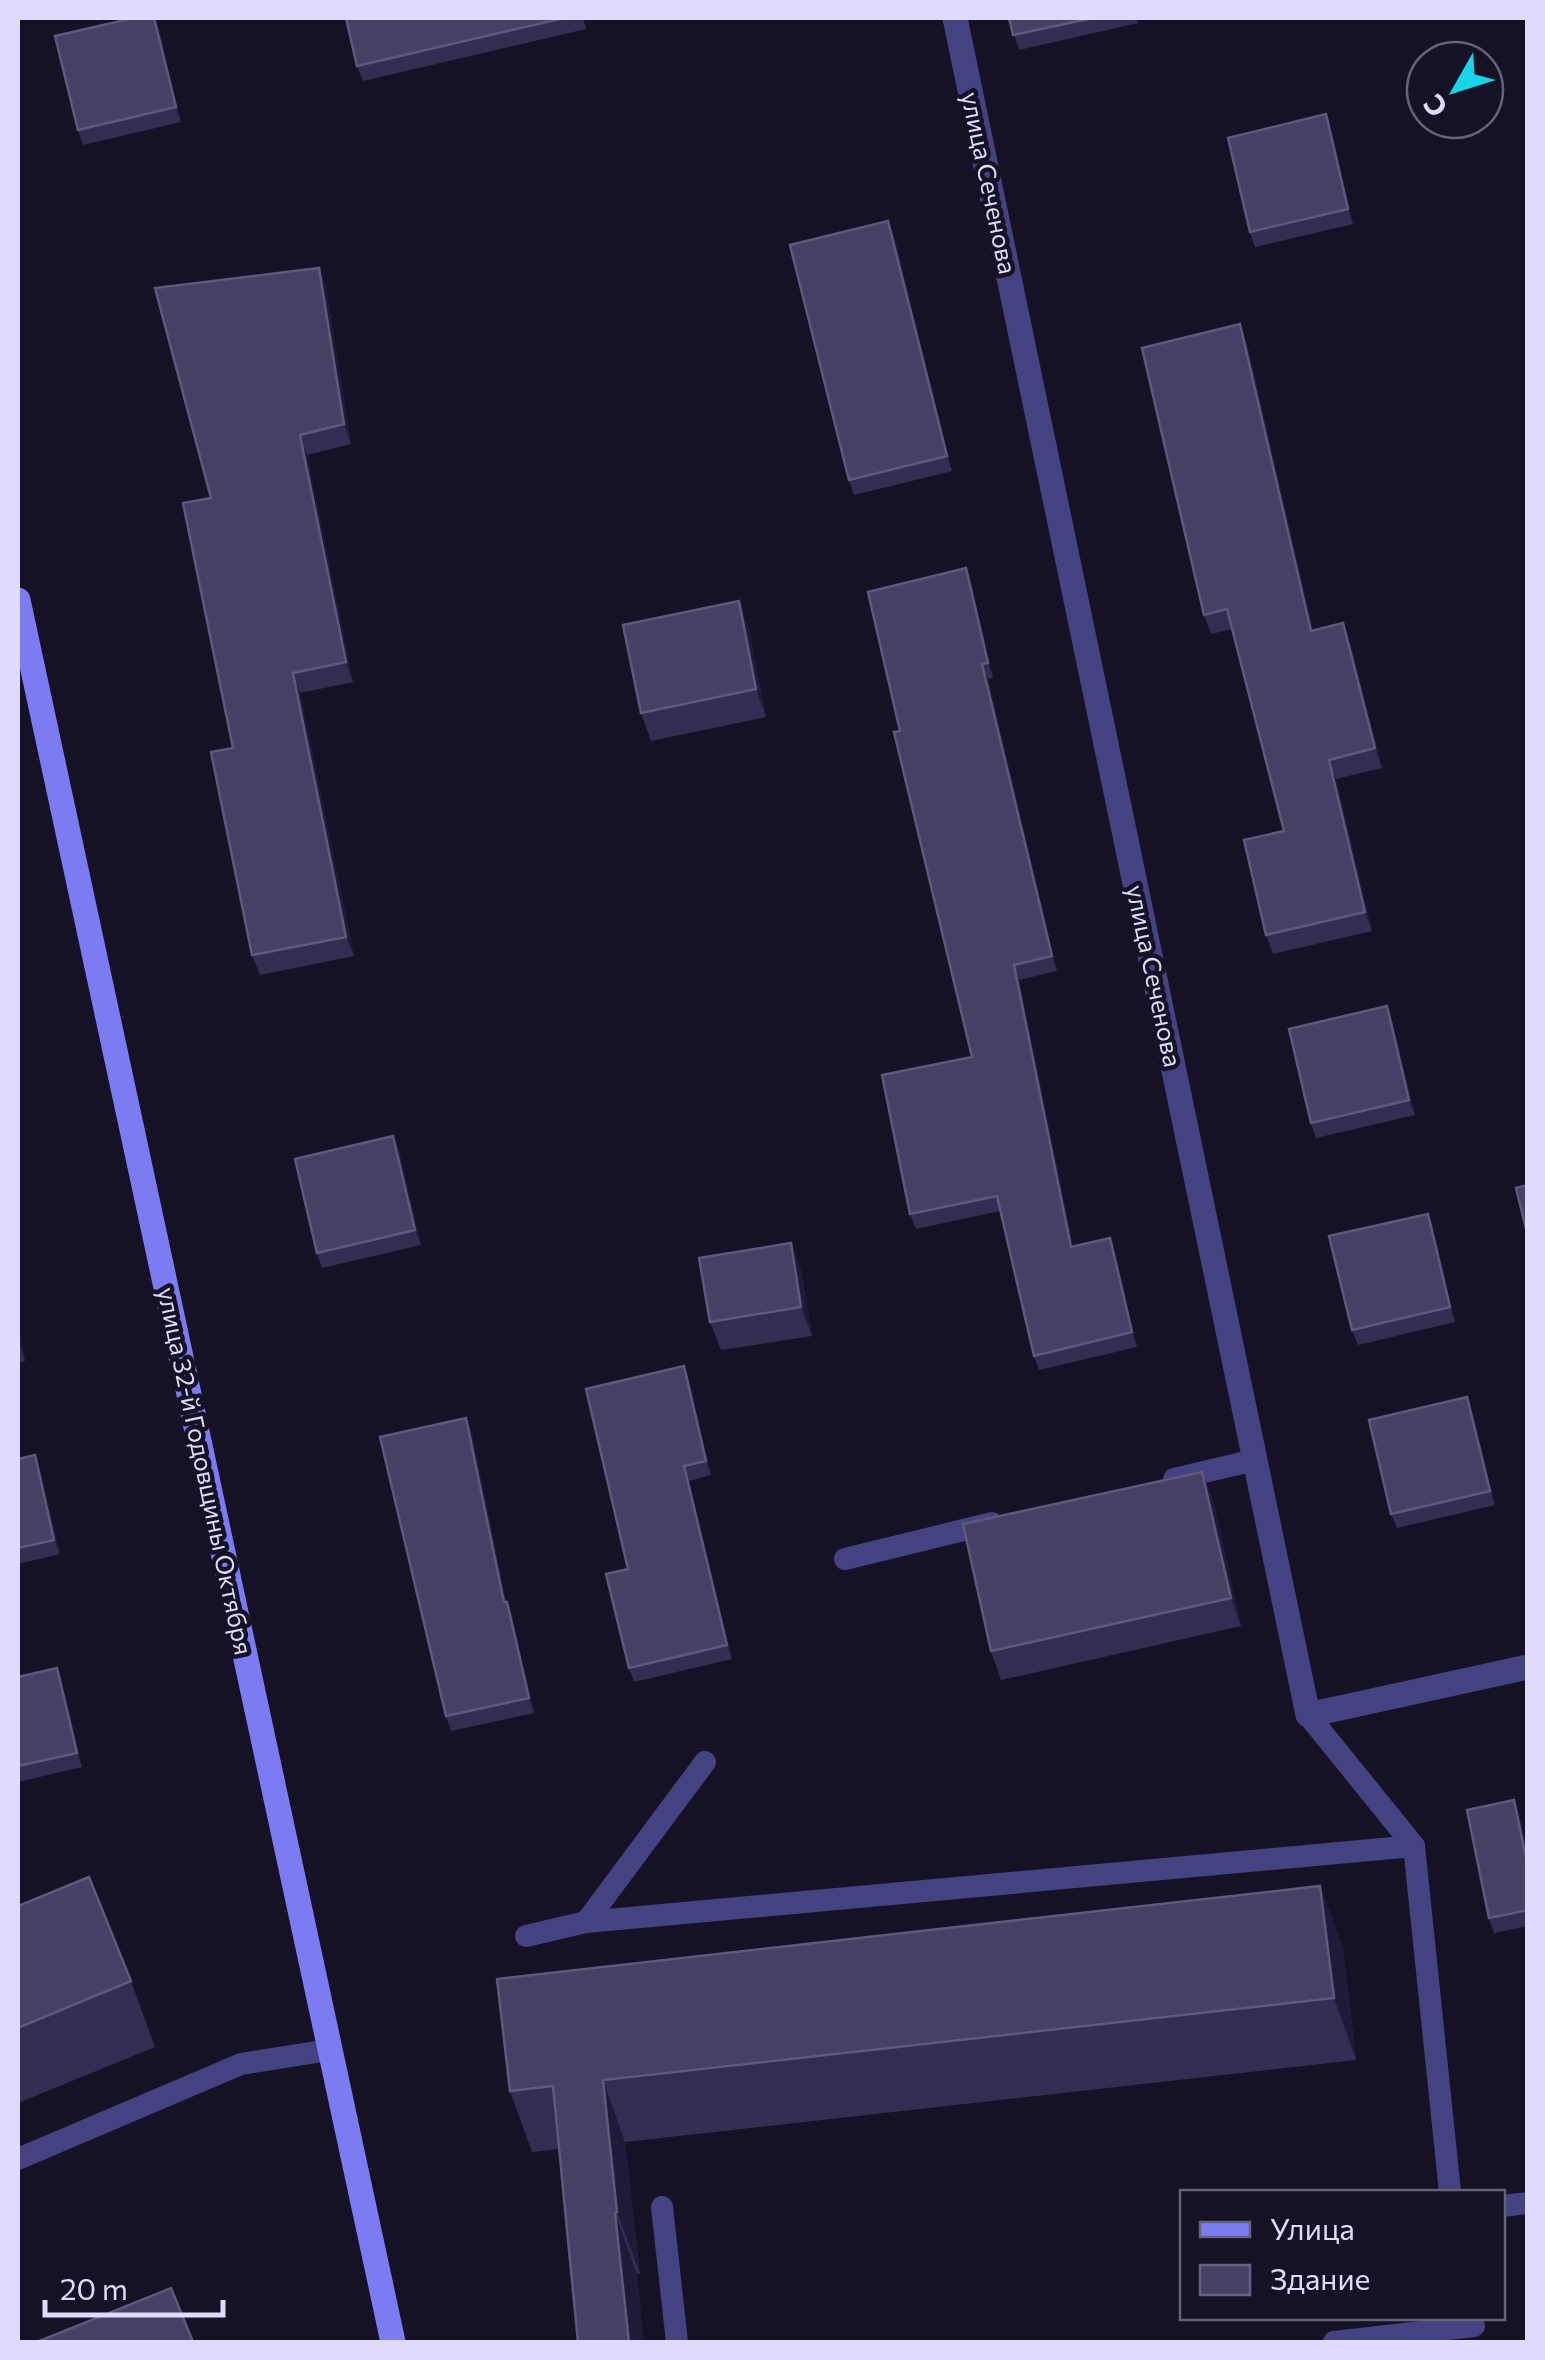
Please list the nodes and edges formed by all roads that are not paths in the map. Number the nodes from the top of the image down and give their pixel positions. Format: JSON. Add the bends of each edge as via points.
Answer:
{"nodes":[{"id":1,"x":955,"y":18,"type":"edge"},
{"id":2,"x":18,"y":600,"type":"edge"},
{"id":3,"x":1255,"y":1460,"type":"junction"},
{"id":4,"x":1143,"y":1487,"type":"edge"},
{"id":5,"x":1013,"y":1518,"type":"edge"},
{"id":6,"x":845,"y":1559,"type":"dead end"},
{"id":7,"x":1528,"y":1668,"type":"edge"},
{"id":8,"x":1308,"y":1715,"type":"junction"},
{"id":9,"x":705,"y":1762,"type":"dead end"},
{"id":10,"x":1414,"y":1846,"type":"junction"},
{"id":11,"x":586,"y":1922,"type":"junction"},
{"id":12,"x":526,"y":1936,"type":"dead end"},
{"id":13,"x":329,"y":2050,"type":"junction"},
{"id":14,"x":18,"y":2159,"type":"edge"},
{"id":15,"x":1450,"y":2190,"type":"edge"},
{"id":16,"x":662,"y":2208,"type":"dead end"},
{"id":17,"x":1475,"y":2329,"type":"edge"},
{"id":18,"x":393,"y":2342,"type":"edge"},
{"id":19,"x":677,"y":2342,"type":"edge"},
{"id":20,"x":1334,"y":2342,"type":"edge"}],
"edges":[{"from":1,"to":3,"type":"street","name":"улица Сеченова"},
{"from":2,"to":13,"type":"main road","name":"улица 32-й Годовщины Октября"},
{"from":3,"to":4,"type":"lane"},
{"from":3,"to":8,"type":"street","name":"улица Сеченова"},
{"from":5,"to":6,"type":"lane"},
{"from":7,"to":8,"type":"street"},
{"from":8,"to":10,"type":"lane"},
{"from":9,"to":11,"type":"lane"},
{"from":10,"to":11,"type":"lane"},
{"from":10,"to":15,"type":"lane"},
{"from":11,"to":12,"type":"lane"},
{"from":13,"to":14,"type":"lane","via":[[241,2064]]},
{"from":13,"to":18,"type":"main road","name":"улица 32-й Годовщины Октября"},
{"from":16,"to":19,"type":"lane"},
{"from":17,"to":20,"type":"lane"}]}
